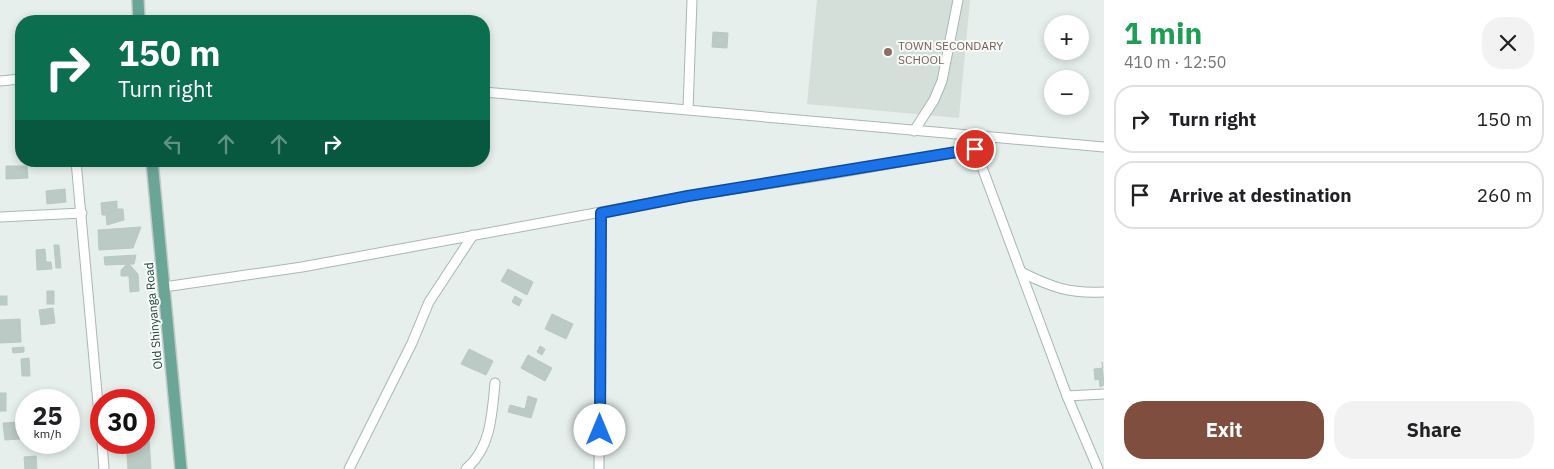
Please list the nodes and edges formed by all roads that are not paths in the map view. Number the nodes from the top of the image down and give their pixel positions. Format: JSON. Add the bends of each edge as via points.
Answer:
{"nodes":[{"id":1,"x":138,"y":0,"type":"edge"},
{"id":2,"x":692,"y":0,"type":"edge"},
{"id":3,"x":958,"y":0,"type":"edge"},
{"id":4,"x":139,"y":15,"type":"edge"},
{"id":5,"x":15,"y":79,"type":"edge"},
{"id":6,"x":0,"y":81,"type":"edge"},
{"id":7,"x":490,"y":92,"type":"edge"},
{"id":8,"x":688,"y":109,"type":"junction"},
{"id":9,"x":914,"y":130,"type":"junction"},
{"id":10,"x":971,"y":136,"type":"junction"},
{"id":11,"x":1104,"y":147,"type":"edge"},
{"id":12,"x":975,"y":149,"type":"junction"},
{"id":13,"x":77,"y":167,"type":"edge"},
{"id":14,"x":153,"y":167,"type":"edge"},
{"id":15,"x":82,"y":213,"type":"junction"},
{"id":16,"x":601,"y":213,"type":"junction"},
{"id":17,"x":0,"y":217,"type":"edge"},
{"id":18,"x":473,"y":235,"type":"junction"},
{"id":19,"x":1021,"y":272,"type":"junction"},
{"id":20,"x":164,"y":287,"type":"junction"},
{"id":21,"x":1104,"y":292,"type":"edge"},
{"id":22,"x":495,"y":383,"type":"dead end"},
{"id":23,"x":97,"y":389,"type":"edge"},
{"id":24,"x":1104,"y":394,"type":"edge"},
{"id":25,"x":1067,"y":396,"type":"junction"},
{"id":26,"x":103,"y":454,"type":"edge"},
{"id":27,"x":104,"y":469,"type":"edge"},
{"id":28,"x":181,"y":469,"type":"edge"},
{"id":29,"x":349,"y":469,"type":"edge"},
{"id":30,"x":466,"y":469,"type":"edge"},
{"id":31,"x":600,"y":469,"type":"edge"},
{"id":32,"x":1098,"y":469,"type":"edge"}],
"edges":[{"from":1,"to":4,"type":"main road"},
{"from":2,"to":8,"type":"street"},
{"from":3,"to":9,"type":"street","via":[[942,81]]},
{"from":5,"to":6,"type":"street"},
{"from":7,"to":8,"type":"street"},
{"from":8,"to":9,"type":"street"},
{"from":9,"to":10,"type":"street"},
{"from":10,"to":11,"type":"street"},
{"from":10,"to":12,"type":"street"},
{"from":12,"to":16,"type":"street"},
{"from":12,"to":19,"type":"street"},
{"from":13,"to":15,"type":"street"},
{"from":14,"to":20,"type":"main road","name":"Old Shinyanga Road"},
{"from":15,"to":17,"type":"street"},
{"from":15,"to":23,"type":"street"},
{"from":16,"to":18,"type":"street"},
{"from":16,"to":31,"type":"street"},
{"from":18,"to":20,"type":"street","via":[[302,267]]},
{"from":18,"to":29,"type":"street","via":[[429,302]]},
{"from":19,"to":21,"type":"street","via":[[1049,287]]},
{"from":19,"to":25,"type":"street"},
{"from":20,"to":28,"type":"main road","name":"Old Shinyanga Road"},
{"from":22,"to":30,"type":"street","via":[[486,441]]},
{"from":24,"to":25,"type":"street"},
{"from":25,"to":32,"type":"street"},
{"from":26,"to":27,"type":"street"}]}
